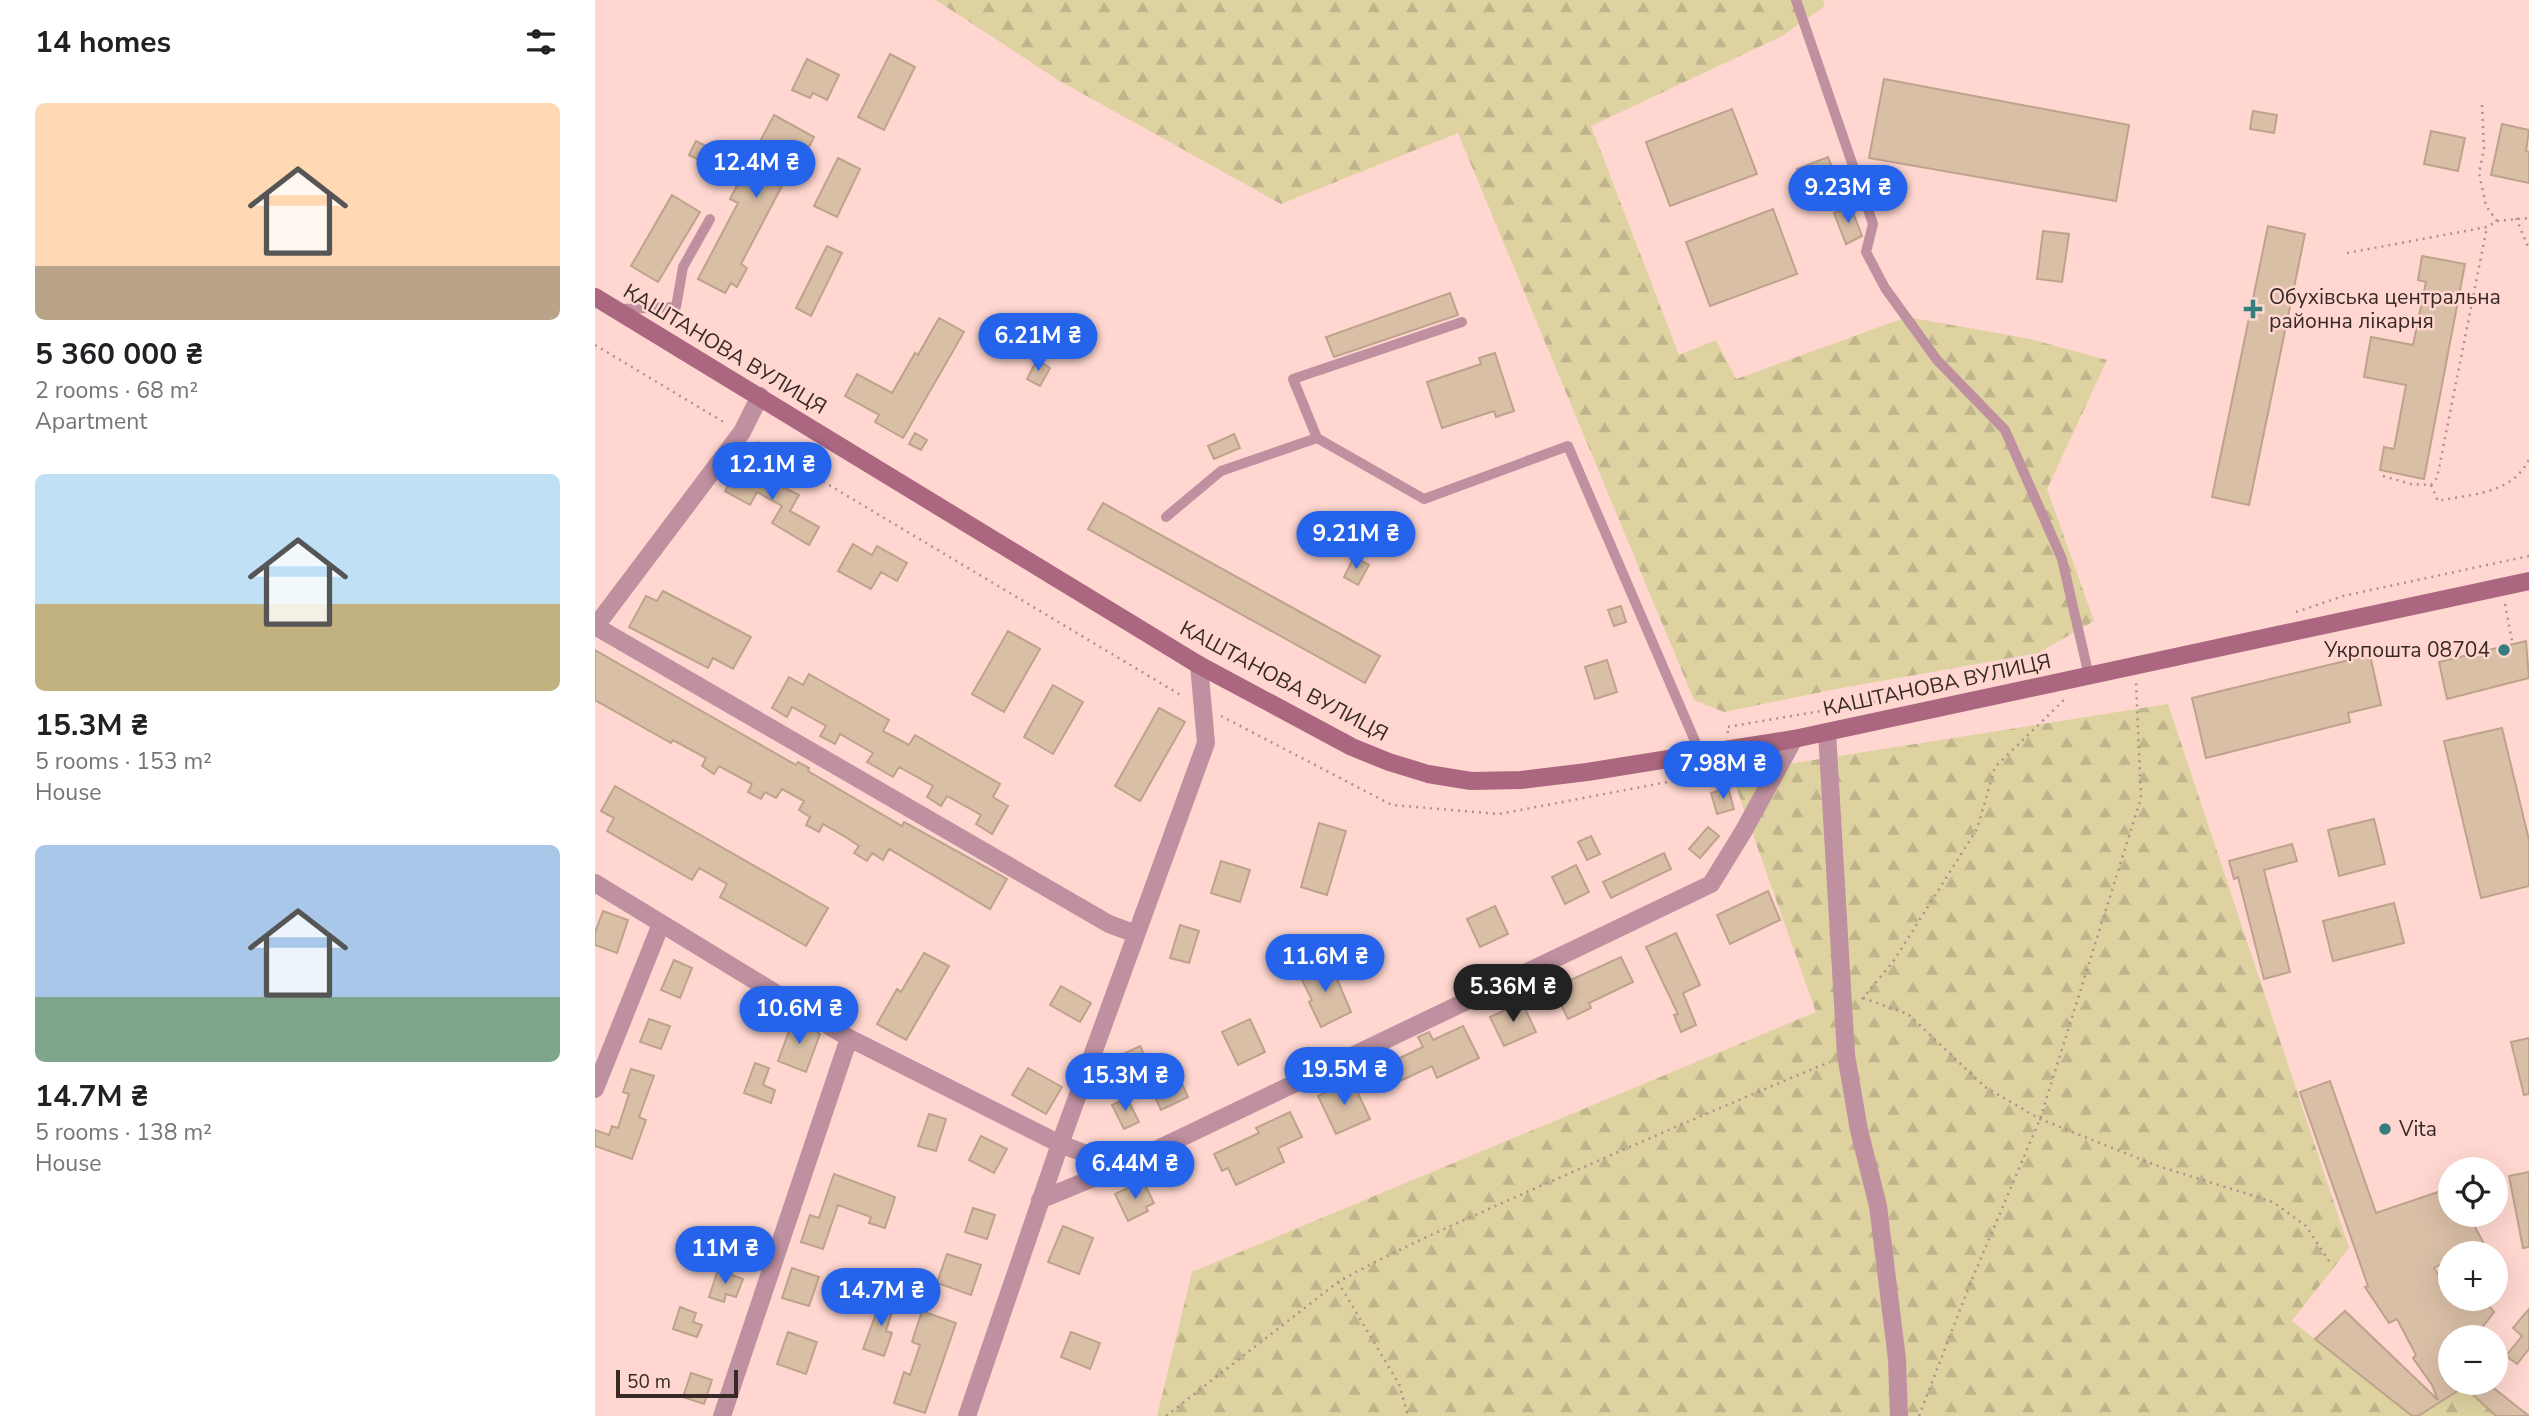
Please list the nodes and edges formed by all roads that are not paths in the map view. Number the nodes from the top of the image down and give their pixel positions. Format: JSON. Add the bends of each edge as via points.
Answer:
{"nodes":[{"id":1,"x":1796,"y":0,"type":"edge"},
{"id":2,"x":710,"y":219,"type":"dead end"},
{"id":3,"x":595,"y":297,"type":"edge"},
{"id":4,"x":615,"y":309,"type":"junction"},
{"id":5,"x":1462,"y":322,"type":"dead end"},
{"id":6,"x":760,"y":396,"type":"junction"},
{"id":7,"x":1317,"y":438,"type":"junction"},
{"id":8,"x":1166,"y":517,"type":"dead end"},
{"id":9,"x":2529,"y":581,"type":"edge"},
{"id":10,"x":595,"y":627,"type":"edge"},
{"id":11,"x":1199,"y":665,"type":"junction"},
{"id":12,"x":2088,"y":676,"type":"junction"},
{"id":13,"x":1827,"y":732,"type":"junction"},
{"id":14,"x":1794,"y":739,"type":"junction"},
{"id":15,"x":1701,"y":755,"type":"junction"},
{"id":16,"x":595,"y":883,"type":"edge"},
{"id":17,"x":661,"y":924,"type":"junction"},
{"id":18,"x":1136,"y":934,"type":"junction"},
{"id":19,"x":849,"y":1038,"type":"junction"},
{"id":20,"x":595,"y":1089,"type":"edge"},
{"id":21,"x":1060,"y":1144,"type":"junction"},
{"id":22,"x":1120,"y":1167,"type":"junction"},
{"id":23,"x":1040,"y":1200,"type":"junction"},
{"id":24,"x":722,"y":1416,"type":"edge"},
{"id":25,"x":967,"y":1416,"type":"edge"},
{"id":26,"x":1899,"y":1416,"type":"edge"}],
"edges":[{"from":1,"to":12,"type":"lane","via":[[1873,224],[1866,252],[1885,288],[1937,360],[2005,430],[2062,559]]},
{"from":2,"to":4,"type":"lane","via":[[683,267],[676,307]]},
{"from":3,"to":4,"type":"main road","name":"КАШТАНОВА ВУЛИЦЯ"},
{"from":4,"to":6,"type":"main road","name":"КАШТАНОВА ВУЛИЦЯ"},
{"from":5,"to":7,"type":"lane","via":[[1293,379]]},
{"from":6,"to":10,"type":"street","via":[[742,432]]},
{"from":6,"to":11,"type":"main road","name":"КАШТАНОВА ВУЛИЦЯ"},
{"from":7,"to":8,"type":"lane","via":[[1221,471]]},
{"from":7,"to":15,"type":"lane","via":[[1424,499],[1568,446]]},
{"from":9,"to":12,"type":"main road","name":"КАШТАНОВА ВУЛИЦЯ"},
{"from":10,"to":18,"type":"street","via":[[1109,924]]},
{"from":11,"to":15,"type":"main road","name":"КАШТАНОВА ВУЛИЦЯ","via":[[1352,747],[1428,774],[1494,782]]},
{"from":11,"to":18,"type":"street","via":[[1206,743]]},
{"from":12,"to":13,"type":"main road","name":"КАШТАНОВА ВУЛИЦЯ"},
{"from":13,"to":14,"type":"main road","name":"КАШТАНОВА ВУЛИЦЯ"},
{"from":13,"to":26,"type":"street","via":[[1846,1055],[1878,1206],[1897,1359]]},
{"from":14,"to":15,"type":"main road","name":"КАШТАНОВА ВУЛИЦЯ"},
{"from":14,"to":22,"type":"street","via":[[1711,884]]},
{"from":16,"to":17,"type":"street"},
{"from":17,"to":19,"type":"street"},
{"from":17,"to":20,"type":"street"},
{"from":18,"to":21,"type":"street"},
{"from":19,"to":21,"type":"street"},
{"from":19,"to":24,"type":"street"},
{"from":21,"to":22,"type":"street"},
{"from":21,"to":23,"type":"street"},
{"from":22,"to":23,"type":"street"},
{"from":23,"to":25,"type":"street"}]}
